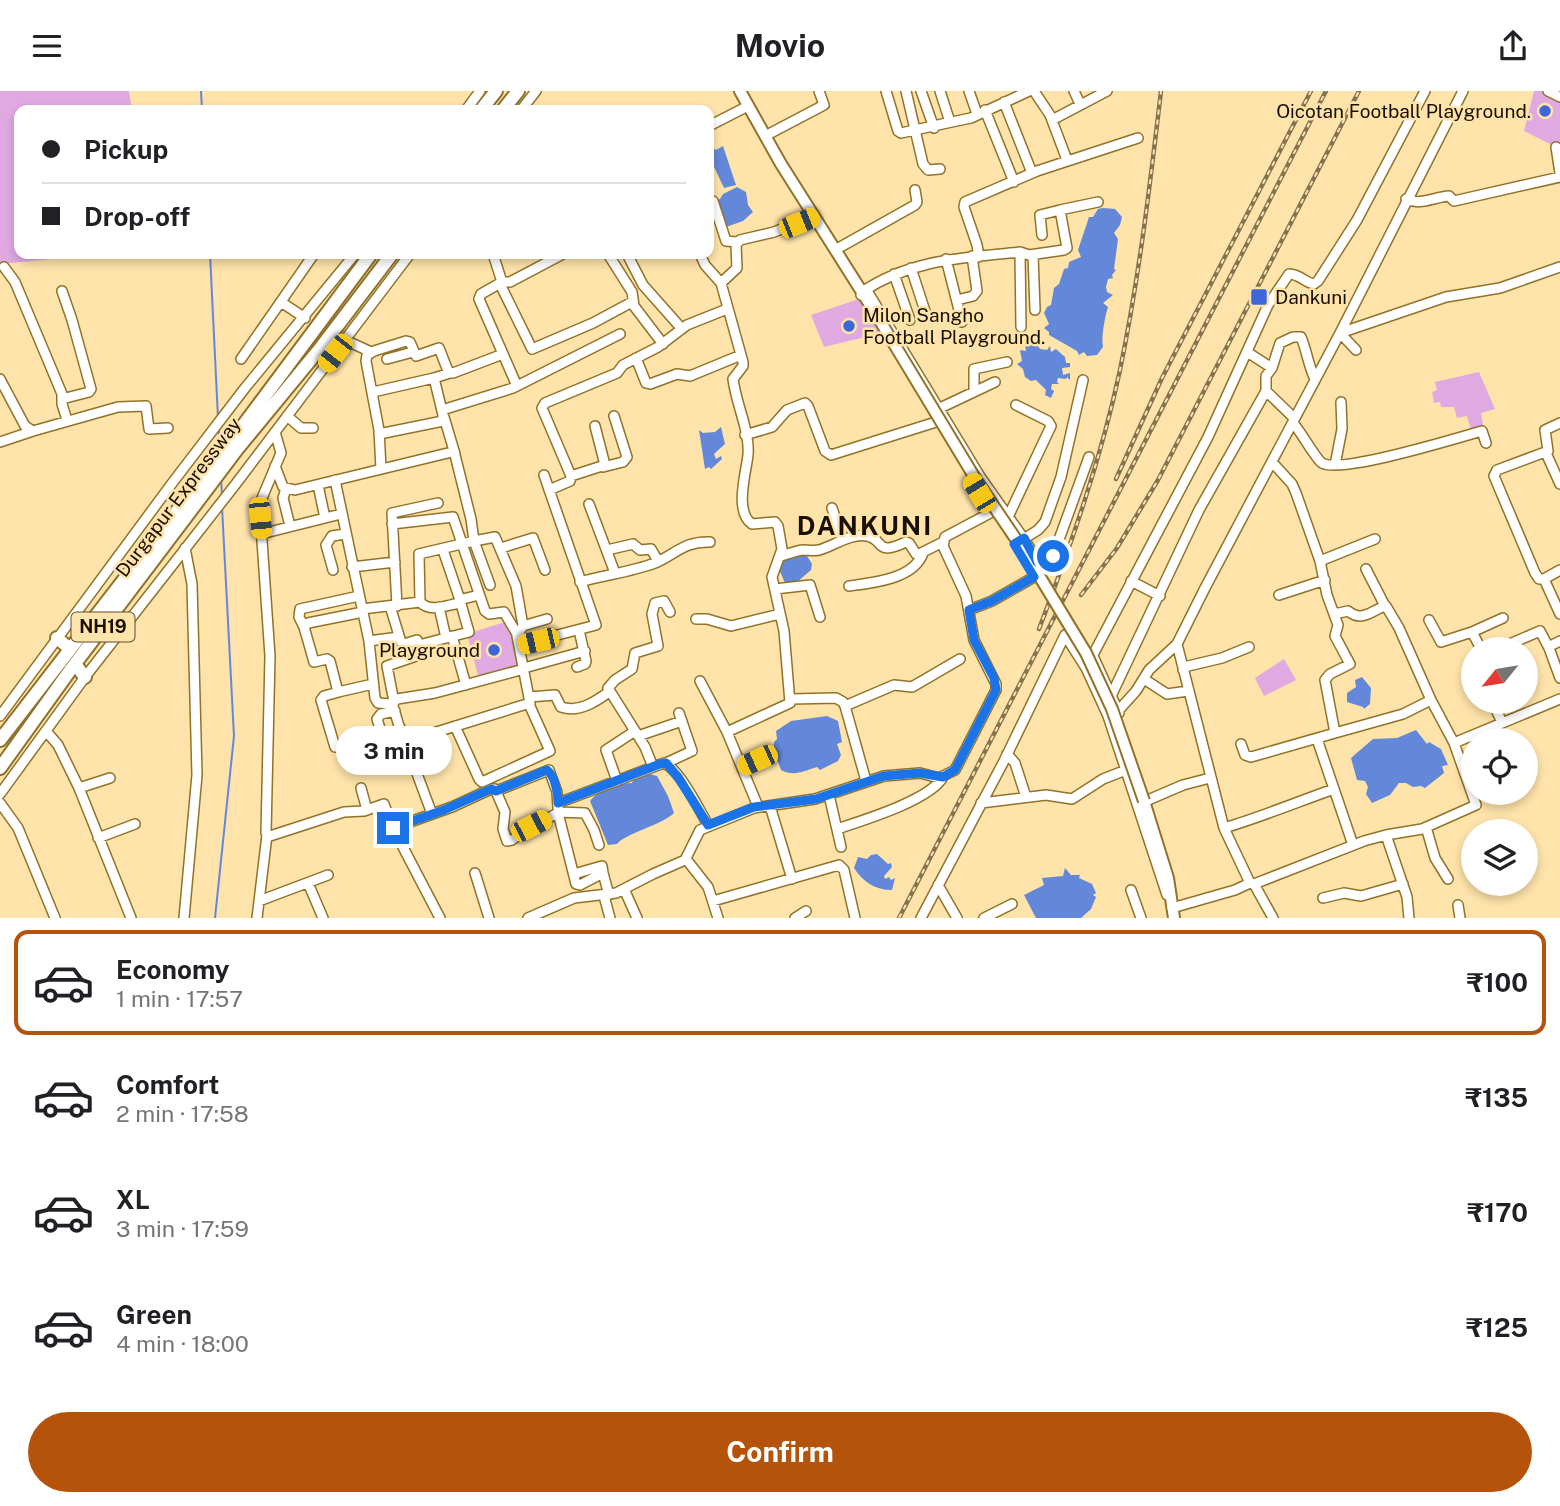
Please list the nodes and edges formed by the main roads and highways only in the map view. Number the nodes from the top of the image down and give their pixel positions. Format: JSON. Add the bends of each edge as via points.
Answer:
{"nodes":[{"id":1,"x":496,"y":91,"type":"edge"},
{"id":2,"x":518,"y":91,"type":"edge"},
{"id":3,"x":740,"y":91,"type":"edge"},
{"id":4,"x":485,"y":105,"type":"edge"},
{"id":5,"x":507,"y":105,"type":"edge"},
{"id":6,"x":367,"y":259,"type":"edge"},
{"id":7,"x":389,"y":259,"type":"edge"},
{"id":8,"x":225,"y":459,"type":"junction"},
{"id":9,"x":206,"y":483,"type":"junction"},
{"id":10,"x":57,"y":638,"type":"road end"},
{"id":11,"x":70,"y":649,"type":"junction"},
{"id":12,"x":75,"y":664,"type":"junction"},
{"id":13,"x":85,"y":677,"type":"road end"},
{"id":14,"x":0,"y":740,"type":"edge"},
{"id":15,"x":0,"y":768,"type":"edge"},
{"id":16,"x":1173,"y":910,"type":"edge"}],
"edges":[{"from":1,"to":4,"type":"highway"},
{"from":2,"to":5,"type":"highway"},
{"from":3,"to":16,"type":"main road","bridge":true,"via":[[1099,678],[1168,878]]},
{"from":6,"to":8,"type":"highway","name":"Durgapur Expressway","number":"NH19"},
{"from":7,"to":8,"type":"highway","name":"Durgapur Expressway","number":"NH19"},
{"from":8,"to":9,"type":"highway","name":"Durgapur Expressway","number":"NH19"},
{"from":9,"to":11,"type":"highway","name":"Durgapur Expressway","number":"NH19"},
{"from":9,"to":12,"type":"highway","name":"Durgapur Expressway","number":"NH19"},
{"from":10,"to":11,"type":"highway"},
{"from":11,"to":14,"type":"highway","name":"Durgapur Expressway","number":"NH19"},
{"from":12,"to":13,"type":"highway"},
{"from":12,"to":15,"type":"highway","name":"Durgapur Expressway","number":"NH19"}]}
